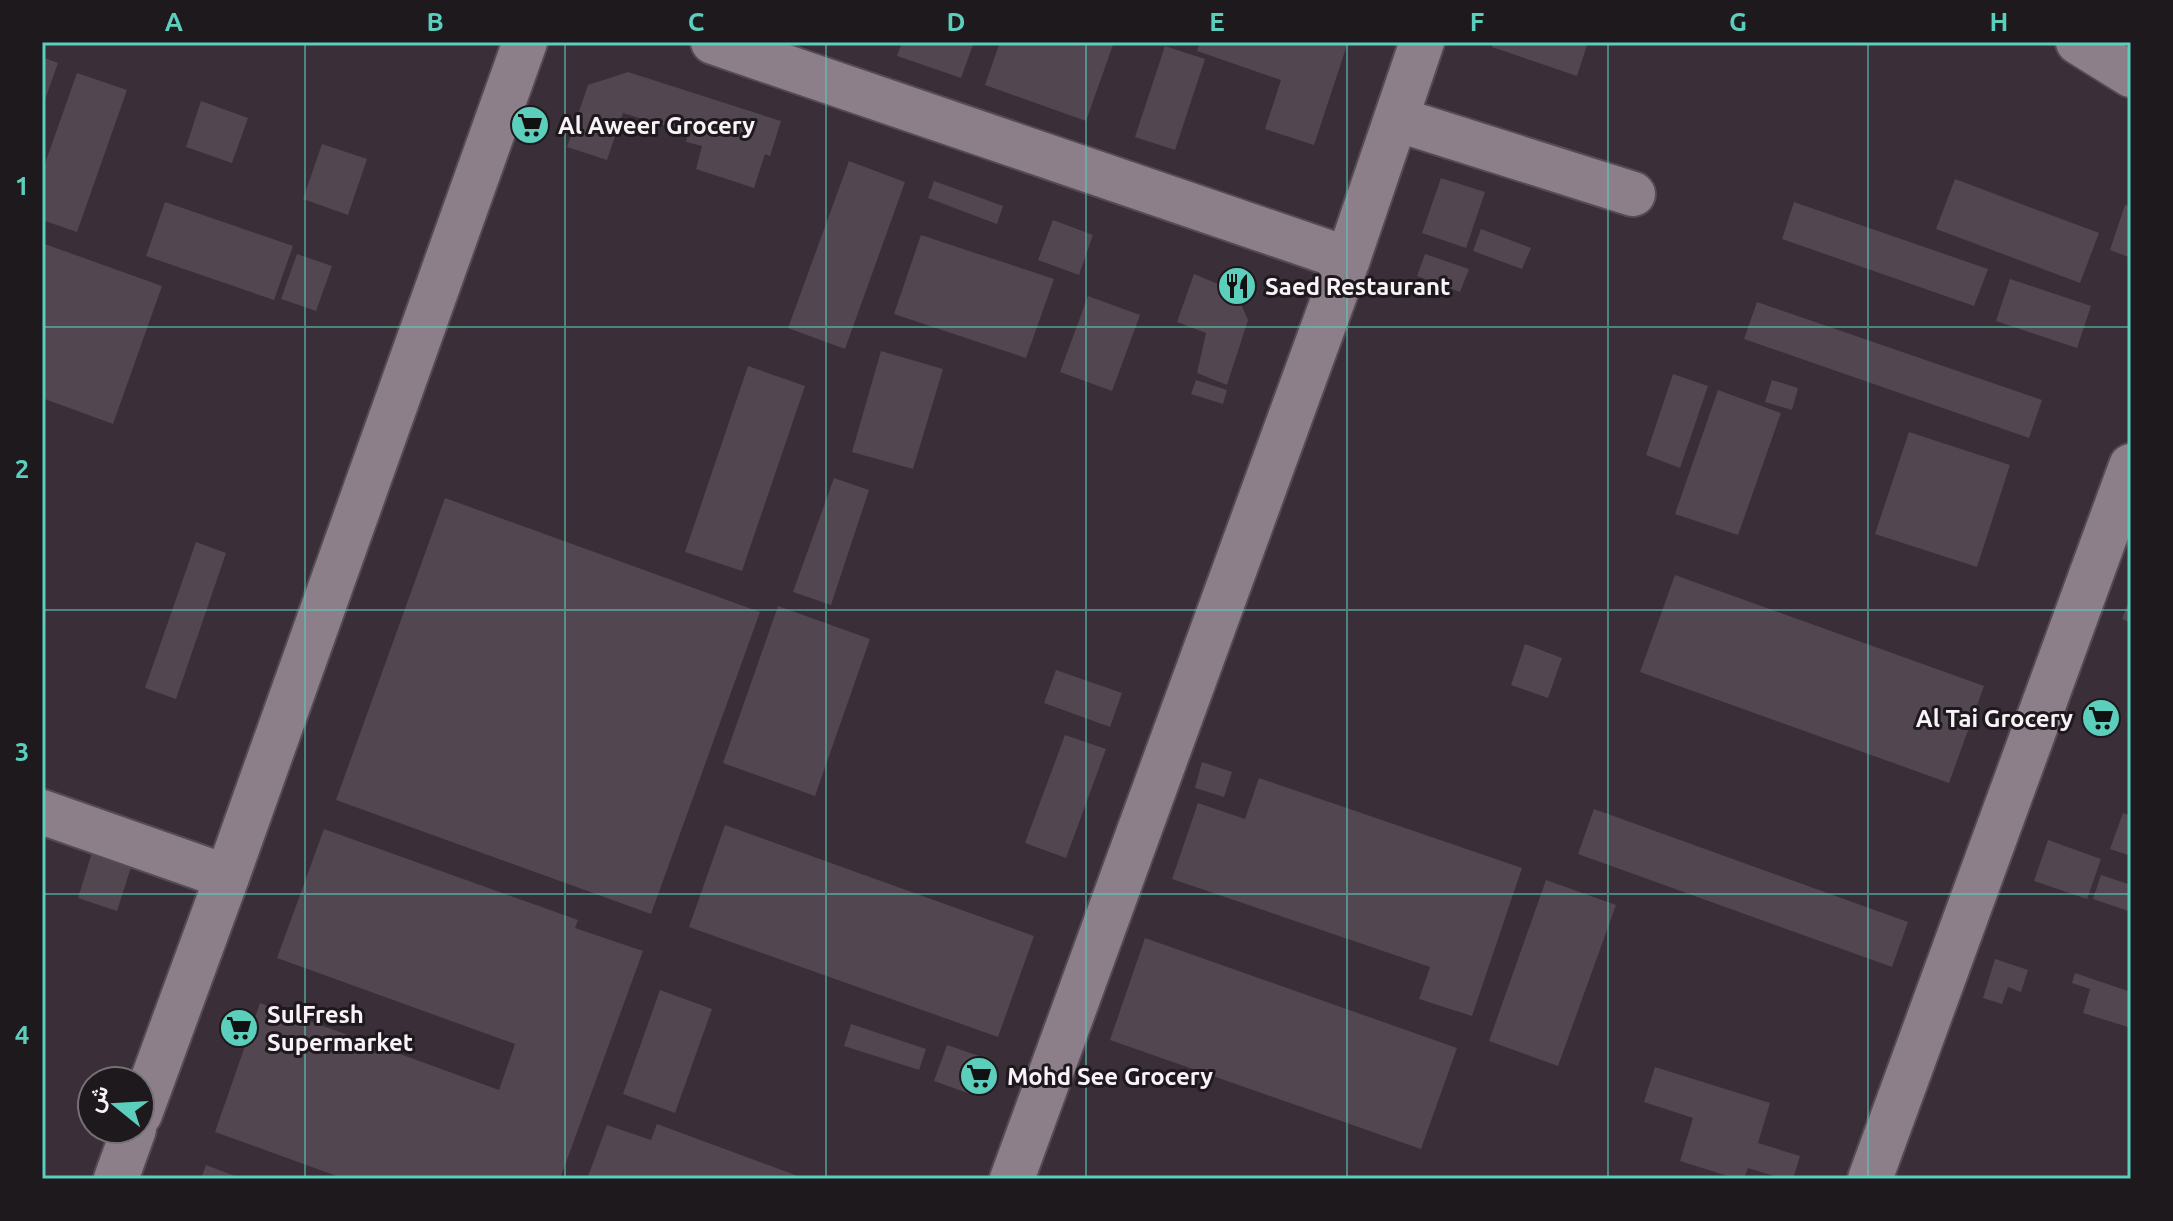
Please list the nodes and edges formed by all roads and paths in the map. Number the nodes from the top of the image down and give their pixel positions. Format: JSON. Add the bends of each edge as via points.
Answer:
{"nodes":[{"id":1,"x":525,"y":42,"type":"edge"},
{"id":2,"x":713,"y":42,"type":"edge"},
{"id":3,"x":1422,"y":42,"type":"edge"},
{"id":4,"x":1396,"y":119,"type":"junction"},
{"id":5,"x":1633,"y":194,"type":"dead end"},
{"id":6,"x":1348,"y":259,"type":"junction"},
{"id":7,"x":2131,"y":466,"type":"edge"},
{"id":8,"x":42,"y":812,"type":"edge"},
{"id":9,"x":227,"y":877,"type":"junction"},
{"id":10,"x":156,"y":1070,"type":"edge"},
{"id":11,"x":128,"y":1145,"type":"edge"},
{"id":12,"x":116,"y":1179,"type":"edge"},
{"id":13,"x":1012,"y":1179,"type":"edge"},
{"id":14,"x":1870,"y":1179,"type":"edge"}],
"edges":[{"from":1,"to":9,"type":"lane"},
{"from":2,"to":6,"type":"lane"},
{"from":3,"to":4,"type":"lane"},
{"from":4,"to":5,"type":"lane"},
{"from":4,"to":6,"type":"lane"},
{"from":6,"to":13,"type":"lane"},
{"from":7,"to":14,"type":"lane"},
{"from":8,"to":9,"type":"lane"},
{"from":9,"to":10,"type":"lane"},
{"from":11,"to":12,"type":"lane"}]}
